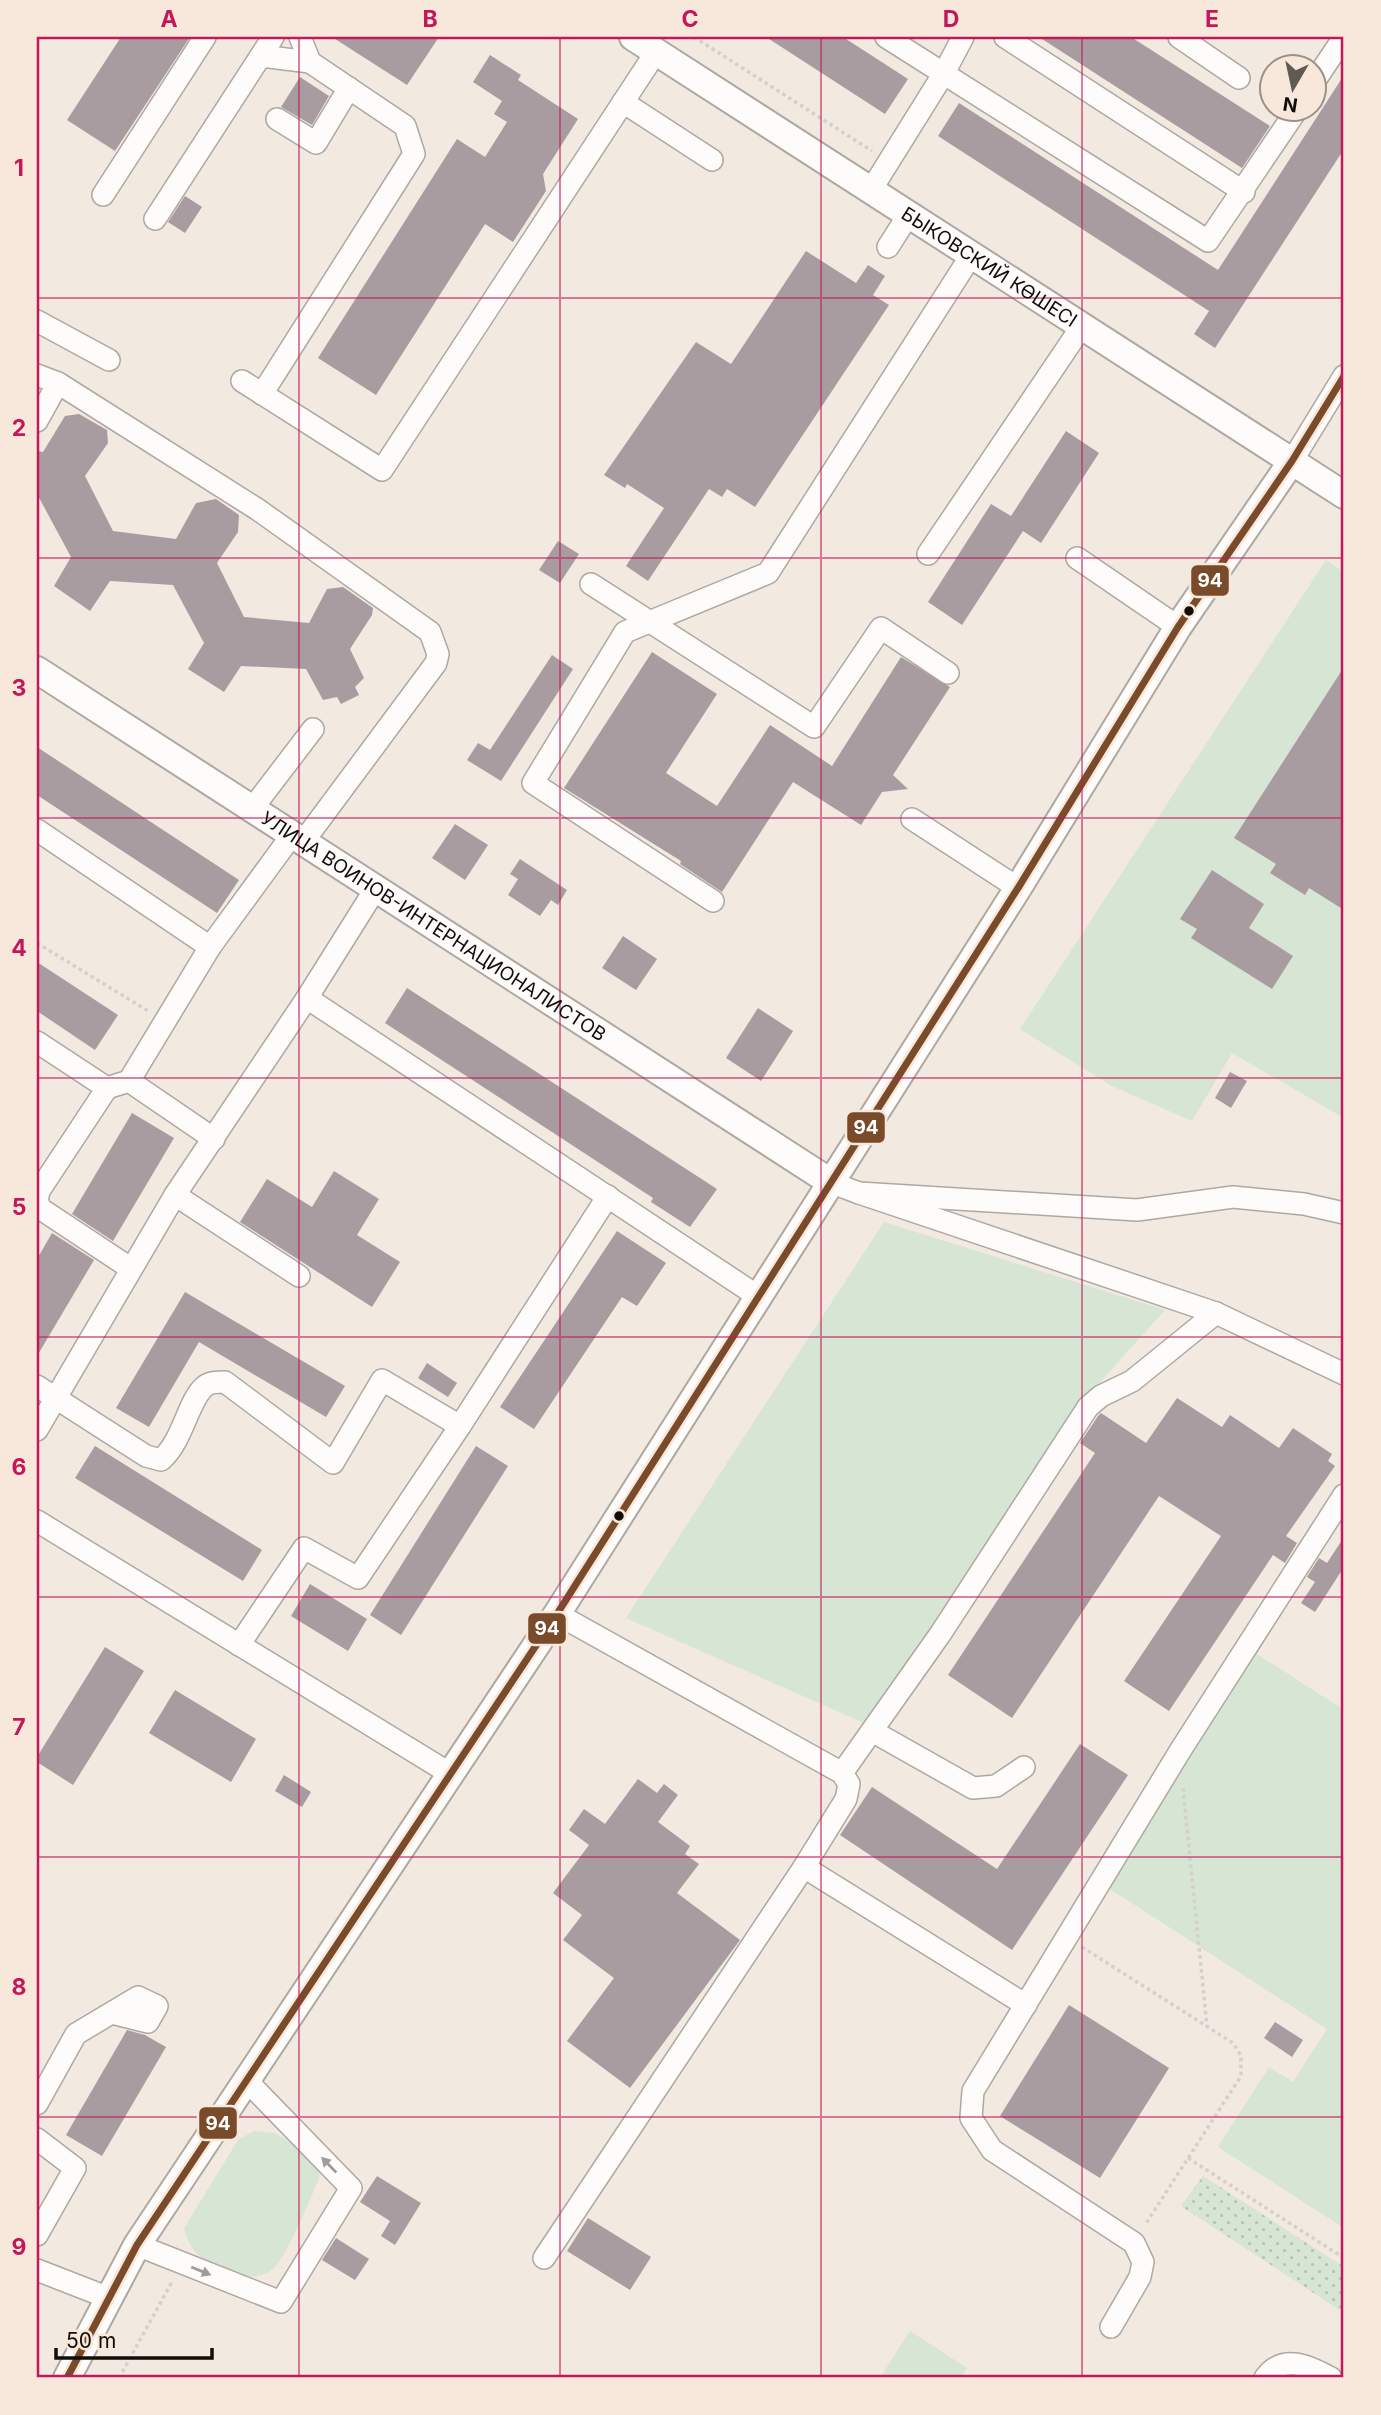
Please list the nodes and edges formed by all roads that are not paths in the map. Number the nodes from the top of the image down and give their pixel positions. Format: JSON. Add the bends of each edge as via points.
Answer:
{"nodes":[{"id":1,"x":205,"y":37,"type":"edge"},
{"id":2,"x":273,"y":37,"type":"edge"},
{"id":3,"x":300,"y":37,"type":"edge"},
{"id":4,"x":633,"y":37,"type":"edge"},
{"id":5,"x":886,"y":37,"type":"edge"},
{"id":6,"x":963,"y":37,"type":"edge"},
{"id":7,"x":1005,"y":37,"type":"edge"},
{"id":8,"x":1179,"y":37,"type":"edge"},
{"id":9,"x":1344,"y":37,"type":"edge"},
{"id":10,"x":656,"y":51,"type":"junction"},
{"id":11,"x":261,"y":56,"type":"junction"},
{"id":12,"x":1328,"y":61,"type":"edge"},
{"id":13,"x":310,"y":62,"type":"junction"},
{"id":14,"x":944,"y":74,"type":"junction"},
{"id":15,"x":1239,"y":78,"type":"dead end"},
{"id":16,"x":349,"y":88,"type":"junction"},
{"id":17,"x":624,"y":102,"type":"junction"},
{"id":18,"x":277,"y":119,"type":"dead end"},
{"id":19,"x":1289,"y":122,"type":"edge"},
{"id":20,"x":712,"y":160,"type":"dead end"},
{"id":21,"x":871,"y":190,"type":"junction"},
{"id":22,"x":1244,"y":192,"type":"junction"},
{"id":23,"x":103,"y":195,"type":"dead end"},
{"id":24,"x":909,"y":214,"type":"junction"},
{"id":25,"x":155,"y":219,"type":"dead end"},
{"id":26,"x":888,"y":247,"type":"dead end"},
{"id":27,"x":972,"y":254,"type":"junction"},
{"id":28,"x":37,"y":321,"type":"edge"},
{"id":29,"x":1082,"y":326,"type":"junction"},
{"id":30,"x":109,"y":360,"type":"dead end"},
{"id":31,"x":37,"y":375,"type":"edge"},
{"id":32,"x":1344,"y":376,"type":"edge"},
{"id":33,"x":242,"y":381,"type":"dead end"},
{"id":34,"x":58,"y":383,"type":"junction"},
{"id":35,"x":262,"y":394,"type":"junction"},
{"id":36,"x":37,"y":421,"type":"edge"},
{"id":37,"x":1292,"y":461,"type":"junction"},
{"id":38,"x":1344,"y":495,"type":"edge"},
{"id":39,"x":928,"y":554,"type":"dead end"},
{"id":40,"x":1077,"y":558,"type":"dead end"},
{"id":41,"x":592,"y":584,"type":"dead end"},
{"id":42,"x":650,"y":622,"type":"junction"},
{"id":43,"x":1178,"y":627,"type":"junction"},
{"id":44,"x":37,"y":670,"type":"edge"},
{"id":45,"x":948,"y":673,"type":"dead end"},
{"id":46,"x":313,"y":729,"type":"dead end"},
{"id":47,"x":252,"y":809,"type":"junction"},
{"id":48,"x":912,"y":820,"type":"dead end"},
{"id":49,"x":37,"y":830,"type":"edge"},
{"id":50,"x":297,"y":839,"type":"junction"},
{"id":51,"x":376,"y":888,"type":"junction"},
{"id":52,"x":1018,"y":888,"type":"junction"},
{"id":53,"x":713,"y":901,"type":"dead end"},
{"id":54,"x":210,"y":947,"type":"junction"},
{"id":55,"x":307,"y":998,"type":"junction"},
{"id":56,"x":37,"y":1042,"type":"edge"},
{"id":57,"x":130,"y":1081,"type":"junction"},
{"id":58,"x":107,"y":1088,"type":"junction"},
{"id":59,"x":215,"y":1139,"type":"junction"},
{"id":60,"x":832,"y":1183,"type":"junction"},
{"id":61,"x":859,"y":1193,"type":"junction"},
{"id":62,"x":175,"y":1195,"type":"junction"},
{"id":63,"x":608,"y":1196,"type":"junction"},
{"id":64,"x":1344,"y":1213,"type":"edge"},
{"id":65,"x":130,"y":1268,"type":"junction"},
{"id":66,"x":299,"y":1276,"type":"dead end"},
{"id":67,"x":759,"y":1297,"type":"junction"},
{"id":68,"x":1216,"y":1313,"type":"junction"},
{"id":69,"x":1344,"y":1374,"type":"edge"},
{"id":70,"x":37,"y":1386,"type":"edge"},
{"id":71,"x":56,"y":1399,"type":"junction"},
{"id":72,"x":460,"y":1426,"type":"junction"},
{"id":73,"x":37,"y":1430,"type":"edge"},
{"id":74,"x":1344,"y":1495,"type":"edge"},
{"id":75,"x":37,"y":1521,"type":"edge"},
{"id":76,"x":557,"y":1614,"type":"junction"},
{"id":77,"x":239,"y":1645,"type":"junction"},
{"id":78,"x":872,"y":1731,"type":"junction"},
{"id":79,"x":1024,"y":1767,"type":"dead end"},
{"id":80,"x":449,"y":1773,"type":"junction"},
{"id":81,"x":842,"y":1773,"type":"junction"},
{"id":82,"x":804,"y":1867,"type":"junction"},
{"id":83,"x":1026,"y":2005,"type":"junction"},
{"id":84,"x":111,"y":2013,"type":"dead end"},
{"id":85,"x":245,"y":2079,"type":"junction"},
{"id":86,"x":37,"y":2104,"type":"edge"},
{"id":87,"x":37,"y":2139,"type":"edge"},
{"id":88,"x":37,"y":2235,"type":"edge"},
{"id":89,"x":137,"y":2245,"type":"junction"},
{"id":90,"x":544,"y":2258,"type":"dead end"},
{"id":91,"x":37,"y":2270,"type":"edge"},
{"id":92,"x":109,"y":2298,"type":"junction"},
{"id":93,"x":1111,"y":2327,"type":"dead end"},
{"id":94,"x":67,"y":2378,"type":"edge"},
{"id":95,"x":1265,"y":2378,"type":"edge"},
{"id":96,"x":1331,"y":2378,"type":"edge"}],
"edges":[{"from":1,"to":23,"type":"street"},
{"from":2,"to":11,"type":"street"},
{"from":3,"to":13,"type":"street"},
{"from":4,"to":10,"type":"main road","name":"БЫКОВСКИЙ КӨШЕСІ"},
{"from":5,"to":14,"type":"street"},
{"from":6,"to":14,"type":"street"},
{"from":7,"to":22,"type":"street"},
{"from":8,"to":15,"type":"street"},
{"from":9,"to":12,"type":"street"},
{"from":10,"to":17,"type":"street"},
{"from":10,"to":21,"type":"main road","name":"БЫКОВСКИЙ КӨШЕСІ"},
{"from":11,"to":13,"type":"street"},
{"from":11,"to":25,"type":"street"},
{"from":13,"to":16,"type":"street"},
{"from":14,"to":21,"type":"street"},
{"from":14,"to":22,"type":"street","via":[[1208,241]]},
{"from":16,"to":18,"type":"street","via":[[316,143]]},
{"from":16,"to":35,"type":"street","via":[[405,125],[414,154]]},
{"from":17,"to":20,"type":"street"},
{"from":17,"to":35,"type":"street","via":[[382,470]]},
{"from":19,"to":22,"type":"street"},
{"from":21,"to":24,"type":"main road","name":"БЫКОВСКИЙ КӨШЕСІ"},
{"from":24,"to":26,"type":"street"},
{"from":24,"to":27,"type":"main road","name":"БЫКОВСКИЙ КӨШЕСІ"},
{"from":27,"to":29,"type":"main road","name":"БЫКОВСКИЙ КӨШЕСІ"},
{"from":27,"to":42,"type":"street","via":[[768,573]]},
{"from":28,"to":30,"type":"street"},
{"from":29,"to":37,"type":"main road","name":"БЫКОВСКИЙ КӨШЕСІ"},
{"from":29,"to":39,"type":"street"},
{"from":31,"to":34,"type":"street"},
{"from":32,"to":37,"type":"street"},
{"from":33,"to":35,"type":"street"},
{"from":34,"to":36,"type":"street"},
{"from":34,"to":50,"type":"street","via":[[257,509],[430,632],[436,663]]},
{"from":37,"to":38,"type":"main road","name":"БЫКОВСКИЙ КӨШЕСІ"},
{"from":37,"to":43,"type":"main road"},
{"from":40,"to":43,"type":"street"},
{"from":41,"to":42,"type":"street"},
{"from":42,"to":45,"type":"street","via":[[814,727],[881,628]]},
{"from":42,"to":53,"type":"street","via":[[625,632],[533,783]]},
{"from":43,"to":52,"type":"main road"},
{"from":44,"to":47,"type":"main road","name":"УЛИЦА ВОИНОВ-ИНТЕРНАЦИОНАЛИСТОВ"},
{"from":46,"to":47,"type":"street"},
{"from":47,"to":50,"type":"main road","name":"УЛИЦА ВОИНОВ-ИНТЕРНАЦИОНАЛИСТОВ"},
{"from":48,"to":52,"type":"street"},
{"from":49,"to":54,"type":"street"},
{"from":50,"to":51,"type":"main road","name":"УЛИЦА ВОИНОВ-ИНТЕРНАЦИОНАЛИСТОВ"},
{"from":50,"to":54,"type":"street"},
{"from":51,"to":55,"type":"street"},
{"from":51,"to":60,"type":"main road","name":"УЛИЦА ВОИНОВ-ИНТЕРНАЦИОНАЛИСТОВ"},
{"from":52,"to":60,"type":"main road"},
{"from":54,"to":57,"type":"street"},
{"from":55,"to":59,"type":"street"},
{"from":55,"to":63,"type":"street"},
{"from":56,"to":58,"type":"street"},
{"from":57,"to":58,"type":"street"},
{"from":57,"to":59,"type":"street"},
{"from":58,"to":65,"type":"street","via":[[39,1191],[37,1201],[41,1209]]},
{"from":59,"to":62,"type":"street"},
{"from":60,"to":61,"type":"street"},
{"from":60,"to":67,"type":"main road"},
{"from":61,"to":64,"type":"street","via":[[1137,1210],[1233,1197]]},
{"from":61,"to":68,"type":"street"},
{"from":62,"to":65,"type":"street"},
{"from":62,"to":66,"type":"street"},
{"from":63,"to":67,"type":"street"},
{"from":63,"to":72,"type":"street"},
{"from":65,"to":71,"type":"street"},
{"from":67,"to":76,"type":"main road"},
{"from":68,"to":69,"type":"street"},
{"from":68,"to":78,"type":"street","via":[[1132,1381],[1088,1407]]},
{"from":70,"to":71,"type":"street"},
{"from":71,"to":72,"type":"street","via":[[146,1456],[161,1460],[172,1451],[203,1388],[214,1383],[225,1382],[332,1463],[382,1380]]},
{"from":71,"to":73,"type":"street"},
{"from":72,"to":77,"type":"street","via":[[358,1578],[304,1548]]},
{"from":74,"to":83,"type":"street","via":[[1180,1751]]},
{"from":75,"to":77,"type":"street"},
{"from":76,"to":80,"type":"main road"},
{"from":76,"to":81,"type":"street"},
{"from":77,"to":80,"type":"street"},
{"from":78,"to":79,"type":"street","via":[[973,1788],[996,1786]]},
{"from":78,"to":81,"type":"street"},
{"from":80,"to":85,"type":"main road"},
{"from":81,"to":82,"type":"street","via":[[849,1784],[846,1799]]},
{"from":82,"to":83,"type":"street"},
{"from":82,"to":90,"type":"street"},
{"from":83,"to":93,"type":"street","via":[[973,2091],[971,2118],[992,2150],[1134,2243],[1143,2262],[1140,2277]]},
{"from":84,"to":86,"type":"street","via":[[76,2034]]},
{"from":85,"to":89,"type":"main road"},
{"from":89,"to":85,"type":"street","one_way":true,"via":[[281,2302],[351,2188]]},
{"from":87,"to":88,"type":"street","via":[[75,2168]]},
{"from":89,"to":92,"type":"main road"},
{"from":91,"to":92,"type":"street"},
{"from":92,"to":94,"type":"main road"},
{"from":95,"to":96,"type":"street","via":[[1284,2364],[1306,2364]]}]}
